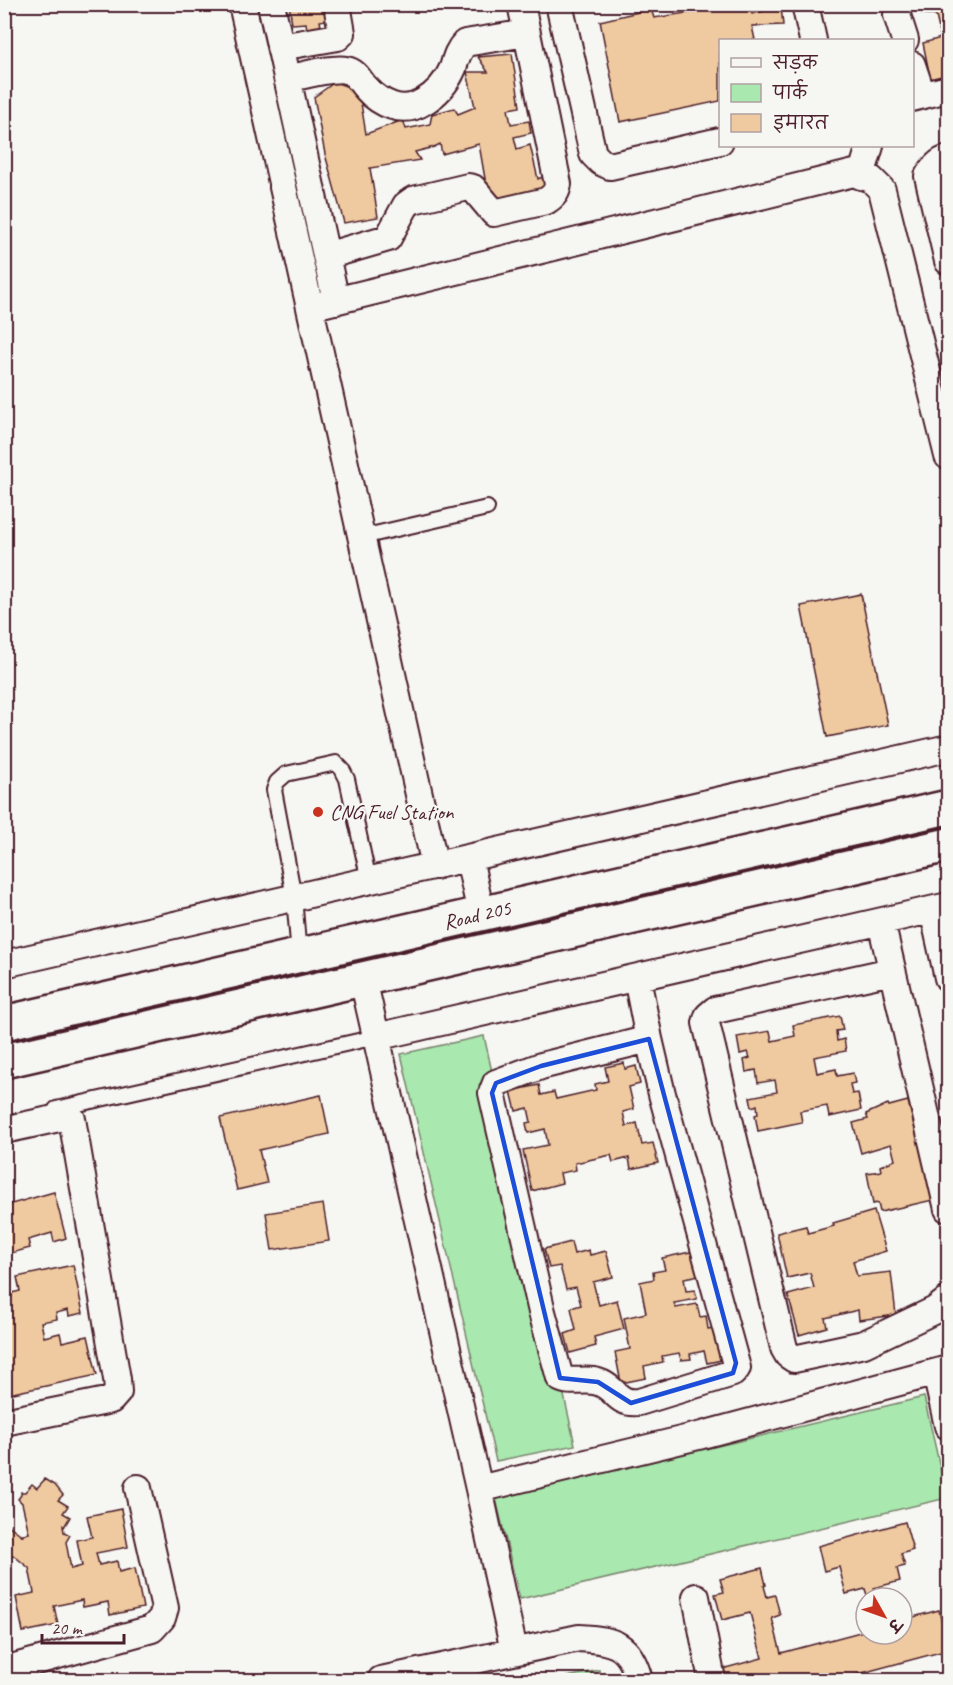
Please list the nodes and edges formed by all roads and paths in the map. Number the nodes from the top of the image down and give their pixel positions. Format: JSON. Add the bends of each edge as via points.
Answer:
{"nodes":[{"id":1,"x":242,"y":4,"type":"edge"},
{"id":2,"x":271,"y":4,"type":"edge"},
{"id":3,"x":337,"y":4,"type":"edge"},
{"id":4,"x":521,"y":4,"type":"edge"},
{"id":5,"x":559,"y":4,"type":"edge"},
{"id":6,"x":805,"y":4,"type":"edge"},
{"id":7,"x":897,"y":15,"type":"dead end"},
{"id":8,"x":527,"y":33,"type":"junction"},
{"id":9,"x":813,"y":39,"type":"edge"},
{"id":10,"x":905,"y":39,"type":"edge"},
{"id":11,"x":280,"y":47,"type":"junction"},
{"id":12,"x":914,"y":77,"type":"edge"},
{"id":13,"x":287,"y":79,"type":"junction"},
{"id":14,"x":948,"y":89,"type":"edge"},
{"id":15,"x":917,"y":97,"type":"edge"},
{"id":16,"x":719,"y":141,"type":"edge"},
{"id":17,"x":870,"y":147,"type":"edge"},
{"id":18,"x":948,"y":159,"type":"edge"},
{"id":19,"x":861,"y":176,"type":"junction"},
{"id":20,"x":326,"y":255,"type":"junction"},
{"id":21,"x":948,"y":261,"type":"edge"},
{"id":22,"x":336,"y":301,"type":"junction"},
{"id":23,"x":310,"y":307,"type":"junction"},
{"id":24,"x":948,"y":456,"type":"edge"},
{"id":25,"x":487,"y":508,"type":"dead end"},
{"id":26,"x":362,"y":537,"type":"junction"},
{"id":27,"x":948,"y":748,"type":"edge"},
{"id":28,"x":948,"y":807,"type":"edge"},
{"id":29,"x":948,"y":845,"type":"edge"},
{"id":30,"x":469,"y":858,"type":"junction"},
{"id":31,"x":435,"y":866,"type":"junction"},
{"id":32,"x":369,"y":881,"type":"junction"},
{"id":33,"x":294,"y":897,"type":"junction"},
{"id":34,"x":940,"y":908,"type":"edge"},
{"id":35,"x":481,"y":914,"type":"junction"},
{"id":36,"x":882,"y":922,"type":"junction"},
{"id":37,"x":299,"y":955,"type":"junction"},
{"id":38,"x":4,"y":964,"type":"edge"},
{"id":39,"x":892,"y":971,"type":"junction"},
{"id":40,"x":948,"y":972,"type":"edge"},
{"id":41,"x":637,"y":978,"type":"junction"},
{"id":42,"x":363,"y":979,"type":"junction"},
{"id":43,"x":4,"y":1023,"type":"edge"},
{"id":44,"x":376,"y":1037,"type":"junction"},
{"id":45,"x":649,"y":1039,"type":"junction"},
{"id":46,"x":4,"y":1060,"type":"edge"},
{"id":47,"x":8,"y":1124,"type":"edge"},
{"id":48,"x":948,"y":1209,"type":"edge"},
{"id":49,"x":948,"y":1300,"type":"edge"},
{"id":50,"x":942,"y":1371,"type":"edge"},
{"id":51,"x":4,"y":1422,"type":"edge"},
{"id":52,"x":948,"y":1426,"type":"edge"},
{"id":53,"x":138,"y":1488,"type":"dead end"},
{"id":54,"x":479,"y":1489,"type":"junction"},
{"id":55,"x":696,"y":1598,"type":"dead end"},
{"id":56,"x":514,"y":1651,"type":"junction"},
{"id":57,"x":4,"y":1670,"type":"edge"},
{"id":58,"x":381,"y":1680,"type":"edge"},
{"id":59,"x":639,"y":1680,"type":"edge"},
{"id":60,"x":712,"y":1680,"type":"edge"}],
"edges":[{"from":1,"to":23,"type":"street"},
{"from":2,"to":11,"type":"street"},
{"from":3,"to":11,"type":"street","via":[[342,33],[338,37]]},
{"from":4,"to":8,"type":"street"},
{"from":5,"to":16,"type":"street","via":[[593,154],[601,162],[610,166]]},
{"from":6,"to":9,"type":"street"},
{"from":7,"to":10,"type":"street"},
{"from":8,"to":13,"type":"street","via":[[465,44],[444,84],[422,104],[406,108],[377,99],[356,75],[344,69]]},
{"from":8,"to":20,"type":"street","via":[[558,184],[552,197],[494,213],[468,187],[413,200],[405,205],[388,238]]},
{"from":11,"to":13,"type":"street"},
{"from":12,"to":15,"type":"street"},
{"from":13,"to":20,"type":"street"},
{"from":14,"to":15,"type":"street"},
{"from":17,"to":19,"type":"street"},
{"from":18,"to":21,"type":"street","via":[[928,176]]},
{"from":19,"to":22,"type":"street","via":[[854,173]]},
{"from":19,"to":24,"type":"street","via":[[871,179],[882,190],[887,205]]},
{"from":20,"to":22,"type":"street"},
{"from":22,"to":23,"type":"street"},
{"from":23,"to":26,"type":"street"},
{"from":25,"to":26,"type":"lane"},
{"from":26,"to":31,"type":"street"},
{"from":27,"to":30,"type":"street"},
{"from":28,"to":35,"type":"main road","name":"Road 205"},
{"from":29,"to":42,"type":"main road","name":"Road 205"},
{"from":30,"to":31,"type":"street"},
{"from":30,"to":35,"type":"street"},
{"from":31,"to":32,"type":"street"},
{"from":32,"to":33,"type":"street"},
{"from":32,"to":33,"type":"lane","via":[[342,769],[336,764],[286,774],[274,790]]},
{"from":33,"to":37,"type":"lane"},
{"from":33,"to":38,"type":"street"},
{"from":34,"to":36,"type":"street"},
{"from":34,"to":40,"type":"street"},
{"from":35,"to":37,"type":"main road","name":"Road 205"},
{"from":36,"to":39,"type":"street"},
{"from":36,"to":41,"type":"street"},
{"from":37,"to":43,"type":"main road","name":"Road 205"},
{"from":39,"to":48,"type":"street"},
{"from":39,"to":49,"type":"street","via":[[715,1010],[706,1023],[788,1355],[794,1359],[854,1347],[935,1310]]},
{"from":41,"to":44,"type":"street"},
{"from":41,"to":45,"type":"street"},
{"from":42,"to":44,"type":"street"},
{"from":42,"to":46,"type":"main road","name":"Road 205"},
{"from":44,"to":47,"type":"lane"},
{"from":44,"to":54,"type":"street"},
{"from":45,"to":45,"type":"street","via":[[737,1368],[733,1373],[631,1403],[622,1401],[598,1382],[560,1378],[492,1093],[496,1083],[541,1066]]},
{"from":47,"to":51,"type":"street","via":[[68,1116],[72,1119],[118,1392],[111,1400]]},
{"from":50,"to":52,"type":"street"},
{"from":50,"to":54,"type":"street"},
{"from":53,"to":57,"type":"street","via":[[165,1608],[162,1618],[152,1629]]},
{"from":54,"to":56,"type":"street"},
{"from":55,"to":60,"type":"street"},
{"from":56,"to":58,"type":"street"},
{"from":56,"to":59,"type":"street","via":[[579,1638],[603,1640],[622,1648],[635,1663]]}]}
